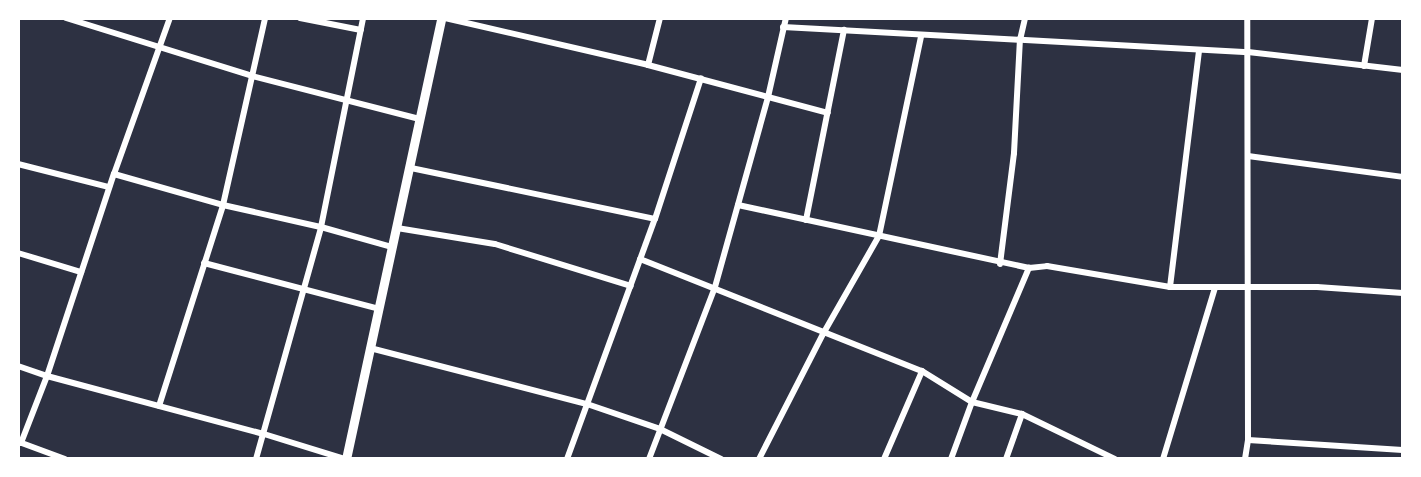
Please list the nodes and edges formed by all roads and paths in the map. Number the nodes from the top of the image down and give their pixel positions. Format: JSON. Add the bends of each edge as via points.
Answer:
{"nodes":[{"id":1,"x":66,"y":18,"type":"edge"},
{"id":2,"x":170,"y":18,"type":"edge"},
{"id":3,"x":265,"y":18,"type":"edge"},
{"id":4,"x":300,"y":18,"type":"edge"},
{"id":5,"x":363,"y":18,"type":"edge"},
{"id":6,"x":443,"y":18,"type":"edge"},
{"id":7,"x":660,"y":18,"type":"edge"},
{"id":8,"x":786,"y":18,"type":"edge"},
{"id":9,"x":1025,"y":18,"type":"edge"},
{"id":10,"x":1247,"y":18,"type":"edge"},
{"id":11,"x":1372,"y":18,"type":"edge"},
{"id":12,"x":783,"y":27,"type":"junction"},
{"id":13,"x":361,"y":30,"type":"junction"},
{"id":14,"x":844,"y":30,"type":"junction"},
{"id":15,"x":921,"y":36,"type":"junction"},
{"id":16,"x":1020,"y":40,"type":"junction"},
{"id":17,"x":160,"y":47,"type":"junction"},
{"id":18,"x":1199,"y":51,"type":"junction"},
{"id":19,"x":1248,"y":52,"type":"junction"},
{"id":20,"x":648,"y":65,"type":"junction"},
{"id":21,"x":1364,"y":66,"type":"junction"},
{"id":22,"x":1403,"y":70,"type":"edge"},
{"id":23,"x":252,"y":76,"type":"junction"},
{"id":24,"x":701,"y":78,"type":"junction"},
{"id":25,"x":768,"y":97,"type":"junction"},
{"id":26,"x":348,"y":98,"type":"junction"},
{"id":27,"x":828,"y":113,"type":"junction"},
{"id":28,"x":420,"y":119,"type":"junction"},
{"id":29,"x":1248,"y":156,"type":"junction"},
{"id":30,"x":18,"y":164,"type":"edge"},
{"id":31,"x":411,"y":168,"type":"junction"},
{"id":32,"x":114,"y":174,"type":"junction"},
{"id":33,"x":1403,"y":177,"type":"edge"},
{"id":34,"x":109,"y":187,"type":"junction"},
{"id":35,"x":223,"y":205,"type":"junction"},
{"id":36,"x":738,"y":205,"type":"junction"},
{"id":37,"x":655,"y":219,"type":"junction"},
{"id":38,"x":806,"y":220,"type":"junction"},
{"id":39,"x":321,"y":227,"type":"junction"},
{"id":40,"x":396,"y":228,"type":"junction"},
{"id":41,"x":879,"y":236,"type":"junction"},
{"id":42,"x":392,"y":247,"type":"junction"},
{"id":43,"x":18,"y":253,"type":"edge"},
{"id":44,"x":640,"y":259,"type":"junction"},
{"id":45,"x":204,"y":263,"type":"junction"},
{"id":46,"x":1000,"y":264,"type":"junction"},
{"id":47,"x":1029,"y":268,"type":"junction"},
{"id":48,"x":81,"y":272,"type":"junction"},
{"id":49,"x":631,"y":286,"type":"junction"},
{"id":50,"x":1246,"y":286,"type":"junction"},
{"id":51,"x":715,"y":287,"type":"junction"},
{"id":52,"x":1170,"y":287,"type":"junction"},
{"id":53,"x":304,"y":288,"type":"junction"},
{"id":54,"x":1215,"y":288,"type":"junction"},
{"id":55,"x":1403,"y":293,"type":"edge"},
{"id":56,"x":379,"y":309,"type":"junction"},
{"id":57,"x":823,"y":334,"type":"junction"},
{"id":58,"x":370,"y":348,"type":"junction"},
{"id":59,"x":18,"y":366,"type":"edge"},
{"id":60,"x":922,"y":372,"type":"junction"},
{"id":61,"x":47,"y":376,"type":"junction"},
{"id":62,"x":972,"y":402,"type":"junction"},
{"id":63,"x":587,"y":404,"type":"junction"},
{"id":64,"x":159,"y":406,"type":"junction"},
{"id":65,"x":1022,"y":414,"type":"junction"},
{"id":66,"x":660,"y":429,"type":"junction"},
{"id":67,"x":264,"y":434,"type":"junction"},
{"id":68,"x":1248,"y":440,"type":"junction"},
{"id":69,"x":20,"y":443,"type":"edge"},
{"id":70,"x":1403,"y":450,"type":"edge"},
{"id":71,"x":65,"y":459,"type":"edge"},
{"id":72,"x":256,"y":459,"type":"edge"},
{"id":73,"x":345,"y":459,"type":"edge"},
{"id":74,"x":567,"y":459,"type":"edge"},
{"id":75,"x":649,"y":459,"type":"edge"},
{"id":76,"x":721,"y":459,"type":"edge"},
{"id":77,"x":759,"y":459,"type":"edge"},
{"id":78,"x":884,"y":459,"type":"edge"},
{"id":79,"x":951,"y":459,"type":"edge"},
{"id":80,"x":1006,"y":459,"type":"edge"},
{"id":81,"x":1116,"y":459,"type":"edge"},
{"id":82,"x":1163,"y":459,"type":"edge"},
{"id":83,"x":1245,"y":459,"type":"edge"}],
"edges":[{"from":1,"to":17,"type":"street"},
{"from":2,"to":17,"type":"street"},
{"from":3,"to":23,"type":"street"},
{"from":4,"to":13,"type":"street"},
{"from":5,"to":13,"type":"street"},
{"from":6,"to":20,"type":"street"},
{"from":6,"to":28,"type":"main road"},
{"from":7,"to":20,"type":"street"},
{"from":8,"to":12,"type":"street"},
{"from":9,"to":16,"type":"street"},
{"from":10,"to":19,"type":"street"},
{"from":11,"to":21,"type":"street"},
{"from":12,"to":14,"type":"street"},
{"from":12,"to":25,"type":"street"},
{"from":13,"to":26,"type":"street"},
{"from":14,"to":15,"type":"street"},
{"from":14,"to":27,"type":"street"},
{"from":15,"to":16,"type":"street"},
{"from":15,"to":41,"type":"street"},
{"from":16,"to":18,"type":"street"},
{"from":16,"to":46,"type":"street","via":[[1014,153]]},
{"from":17,"to":23,"type":"street"},
{"from":17,"to":32,"type":"street"},
{"from":18,"to":19,"type":"street"},
{"from":18,"to":52,"type":"street"},
{"from":19,"to":21,"type":"street"},
{"from":19,"to":29,"type":"street"},
{"from":20,"to":24,"type":"street"},
{"from":21,"to":22,"type":"street"},
{"from":23,"to":26,"type":"street"},
{"from":23,"to":35,"type":"street"},
{"from":24,"to":25,"type":"street"},
{"from":24,"to":37,"type":"street"},
{"from":25,"to":27,"type":"street"},
{"from":25,"to":36,"type":"street"},
{"from":26,"to":28,"type":"street"},
{"from":26,"to":39,"type":"street"},
{"from":27,"to":38,"type":"street"},
{"from":28,"to":31,"type":"main road"},
{"from":29,"to":33,"type":"street"},
{"from":29,"to":50,"type":"street"},
{"from":30,"to":34,"type":"street"},
{"from":31,"to":37,"type":"street"},
{"from":31,"to":40,"type":"main road"},
{"from":32,"to":34,"type":"street"},
{"from":32,"to":35,"type":"street"},
{"from":34,"to":48,"type":"street"},
{"from":35,"to":39,"type":"street"},
{"from":35,"to":45,"type":"street"},
{"from":36,"to":38,"type":"street"},
{"from":36,"to":51,"type":"street"},
{"from":37,"to":44,"type":"street"},
{"from":38,"to":41,"type":"street"},
{"from":39,"to":42,"type":"street"},
{"from":39,"to":53,"type":"street"},
{"from":40,"to":42,"type":"main road"},
{"from":40,"to":49,"type":"street","via":[[495,244]]},
{"from":41,"to":46,"type":"street"},
{"from":41,"to":57,"type":"street"},
{"from":42,"to":56,"type":"main road"},
{"from":43,"to":48,"type":"street"},
{"from":44,"to":49,"type":"street"},
{"from":44,"to":51,"type":"street"},
{"from":45,"to":53,"type":"street"},
{"from":45,"to":64,"type":"street"},
{"from":46,"to":47,"type":"street"},
{"from":47,"to":52,"type":"street","via":[[1047,266]]},
{"from":47,"to":62,"type":"street"},
{"from":48,"to":61,"type":"street"},
{"from":49,"to":63,"type":"street"},
{"from":50,"to":54,"type":"street"},
{"from":50,"to":55,"type":"street"},
{"from":50,"to":68,"type":"street"},
{"from":51,"to":57,"type":"street"},
{"from":51,"to":66,"type":"street"},
{"from":52,"to":54,"type":"street"},
{"from":53,"to":56,"type":"street"},
{"from":53,"to":67,"type":"street"},
{"from":54,"to":82,"type":"street"},
{"from":56,"to":58,"type":"main road"},
{"from":57,"to":60,"type":"street"},
{"from":57,"to":77,"type":"street"},
{"from":58,"to":63,"type":"street"},
{"from":58,"to":73,"type":"main road"},
{"from":59,"to":61,"type":"street"},
{"from":60,"to":62,"type":"street"},
{"from":60,"to":78,"type":"street"},
{"from":61,"to":64,"type":"street"},
{"from":61,"to":69,"type":"street"},
{"from":62,"to":65,"type":"street"},
{"from":62,"to":79,"type":"street"},
{"from":63,"to":66,"type":"street"},
{"from":63,"to":74,"type":"street"},
{"from":64,"to":67,"type":"street"},
{"from":65,"to":80,"type":"street"},
{"from":65,"to":81,"type":"street"},
{"from":66,"to":75,"type":"street"},
{"from":66,"to":76,"type":"street"},
{"from":67,"to":72,"type":"street"},
{"from":67,"to":73,"type":"street"},
{"from":68,"to":70,"type":"street"},
{"from":68,"to":83,"type":"street"},
{"from":69,"to":71,"type":"street"}]}
